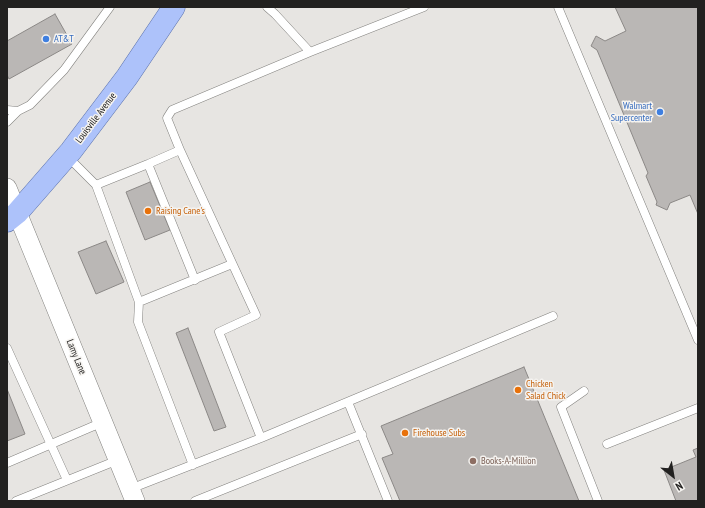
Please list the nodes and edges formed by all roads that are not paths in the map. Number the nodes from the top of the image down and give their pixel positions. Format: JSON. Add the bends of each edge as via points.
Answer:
{"nodes":[{"id":1,"x":110,"y":7,"type":"edge"},
{"id":2,"x":174,"y":7,"type":"edge"},
{"id":3,"x":268,"y":7,"type":"edge"},
{"id":4,"x":424,"y":7,"type":"edge"},
{"id":5,"x":558,"y":7,"type":"edge"},
{"id":6,"x":310,"y":52,"type":"junction"},
{"id":7,"x":7,"y":110,"type":"edge"},
{"id":8,"x":18,"y":111,"type":"junction"},
{"id":9,"x":7,"y":122,"type":"edge"},
{"id":10,"x":180,"y":150,"type":"junction"},
{"id":11,"x":67,"y":156,"type":"junction"},
{"id":12,"x":148,"y":164,"type":"junction"},
{"id":13,"x":96,"y":185,"type":"junction"},
{"id":14,"x":7,"y":188,"type":"edge"},
{"id":15,"x":12,"y":217,"type":"edge"},
{"id":16,"x":232,"y":264,"type":"junction"},
{"id":17,"x":195,"y":280,"type":"junction"},
{"id":18,"x":139,"y":302,"type":"junction"},
{"id":19,"x":553,"y":316,"type":"dead end"},
{"id":20,"x":698,"y":340,"type":"edge"},
{"id":21,"x":7,"y":348,"type":"edge"},
{"id":22,"x":584,"y":391,"type":"dead end"},
{"id":23,"x":348,"y":402,"type":"junction"},
{"id":24,"x":698,"y":408,"type":"edge"},
{"id":25,"x":103,"y":422,"type":"junction"},
{"id":26,"x":362,"y":434,"type":"junction"},
{"id":27,"x":261,"y":438,"type":"junction"},
{"id":28,"x":607,"y":444,"type":"dead end"},
{"id":29,"x":50,"y":445,"type":"junction"},
{"id":30,"x":118,"y":460,"type":"junction"},
{"id":31,"x":7,"y":463,"type":"edge"},
{"id":32,"x":193,"y":465,"type":"junction"},
{"id":33,"x":67,"y":480,"type":"junction"},
{"id":34,"x":133,"y":495,"type":"edge"},
{"id":35,"x":196,"y":500,"type":"edge"},
{"id":36,"x":16,"y":501,"type":"edge"},
{"id":37,"x":388,"y":501,"type":"edge"},
{"id":38,"x":598,"y":501,"type":"edge"}],
"edges":[{"from":1,"to":8,"type":"lane","via":[[64,70],[30,105]]},
{"from":2,"to":11,"type":"main road","name":"Louisville Avenue","via":[[127,77]]},
{"from":3,"to":6,"type":"lane"},
{"from":4,"to":6,"type":"lane"},
{"from":5,"to":20,"type":"lane"},
{"from":6,"to":10,"type":"lane","via":[[172,110],[168,118]]},
{"from":7,"to":8,"type":"lane"},
{"from":8,"to":9,"type":"lane"},
{"from":10,"to":12,"type":"lane"},
{"from":10,"to":16,"type":"lane"},
{"from":11,"to":13,"type":"lane"},
{"from":11,"to":15,"type":"main road","name":"Louisville Avenue"},
{"from":12,"to":13,"type":"lane"},
{"from":12,"to":17,"type":"lane"},
{"from":13,"to":18,"type":"lane"},
{"from":14,"to":15,"type":"street","name":"Lamy Lane"},
{"from":15,"to":25,"type":"street","name":"Lamy Lane"},
{"from":16,"to":17,"type":"lane"},
{"from":16,"to":27,"type":"lane","via":[[256,315],[219,332]]},
{"from":17,"to":18,"type":"lane"},
{"from":18,"to":32,"type":"lane","via":[[138,322]]},
{"from":19,"to":23,"type":"lane"},
{"from":21,"to":29,"type":"lane"},
{"from":22,"to":38,"type":"lane","via":[[561,407]]},
{"from":23,"to":26,"type":"lane"},
{"from":23,"to":27,"type":"lane"},
{"from":24,"to":28,"type":"lane"},
{"from":25,"to":29,"type":"lane"},
{"from":25,"to":30,"type":"street","name":"Lamy Lane"},
{"from":26,"to":35,"type":"lane"},
{"from":26,"to":37,"type":"lane"},
{"from":27,"to":32,"type":"lane"},
{"from":29,"to":31,"type":"lane"},
{"from":29,"to":33,"type":"lane"},
{"from":30,"to":33,"type":"lane"},
{"from":30,"to":34,"type":"street","name":"Lamy Lane"},
{"from":32,"to":34,"type":"lane"},
{"from":33,"to":36,"type":"lane"}]}
